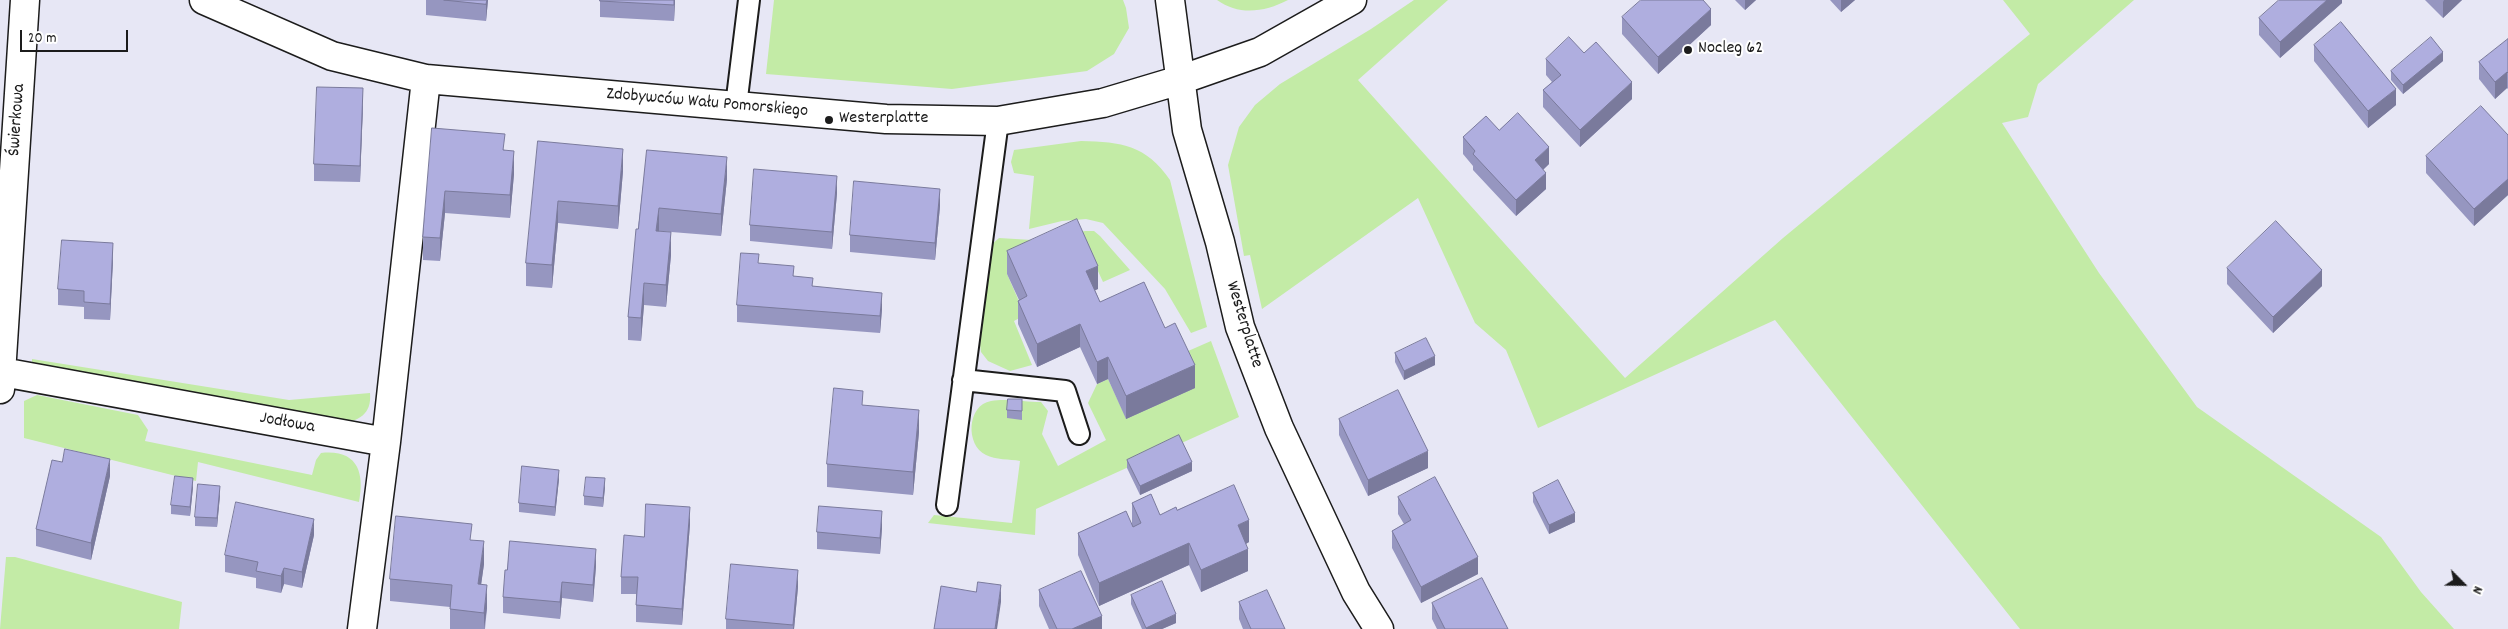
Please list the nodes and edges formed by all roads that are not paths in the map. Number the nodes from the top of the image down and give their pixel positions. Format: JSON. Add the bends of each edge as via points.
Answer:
{"nodes":[{"id":1,"x":25,"y":0,"type":"edge"},
{"id":2,"x":204,"y":0,"type":"edge"},
{"id":3,"x":748,"y":0,"type":"edge"},
{"id":4,"x":1170,"y":0,"type":"edge"},
{"id":5,"x":1352,"y":0,"type":"edge"},
{"id":6,"x":426,"y":79,"type":"junction"},
{"id":7,"x":1180,"y":80,"type":"junction"},
{"id":8,"x":736,"y":106,"type":"junction"},
{"id":9,"x":998,"y":121,"type":"junction"},
{"id":10,"x":963,"y":380,"type":"junction"},
{"id":11,"x":1,"y":381,"type":"edge"},
{"id":12,"x":1079,"y":434,"type":"dead end"},
{"id":13,"x":386,"y":442,"type":"junction"},
{"id":14,"x":947,"y":506,"type":"dead end"},
{"id":15,"x":362,"y":629,"type":"edge"},
{"id":16,"x":1379,"y":629,"type":"edge"}],
"edges":[{"from":1,"to":11,"type":"street","name":"Świerkowa"},
{"from":2,"to":6,"type":"street","name":"Zdobywców Wału Pomorskiego","via":[[332,56]]},
{"from":3,"to":8,"type":"lane"},
{"from":4,"to":7,"type":"street","name":"Westerplatte"},
{"from":5,"to":7,"type":"street","name":"Zdobywców Wału Pomorskiego","via":[[1260,52]]},
{"from":6,"to":8,"type":"street","name":"Zdobywców Wału Pomorskiego"},
{"from":6,"to":13,"type":"street"},
{"from":7,"to":9,"type":"street","name":"Zdobywców Wału Pomorskiego","via":[[1103,102]]},
{"from":7,"to":16,"type":"street","name":"Westerplatte","via":[[1187,130],[1220,242],[1240,327],[1279,428],[1356,592]]},
{"from":8,"to":9,"type":"street","name":"Zdobywców Wału Pomorskiego","via":[[886,119]]},
{"from":9,"to":10,"type":"lane"},
{"from":10,"to":12,"type":"lane","via":[[1065,391]]},
{"from":10,"to":14,"type":"lane"},
{"from":11,"to":13,"type":"street","name":"Jodłowa"},
{"from":13,"to":15,"type":"street"}]}
